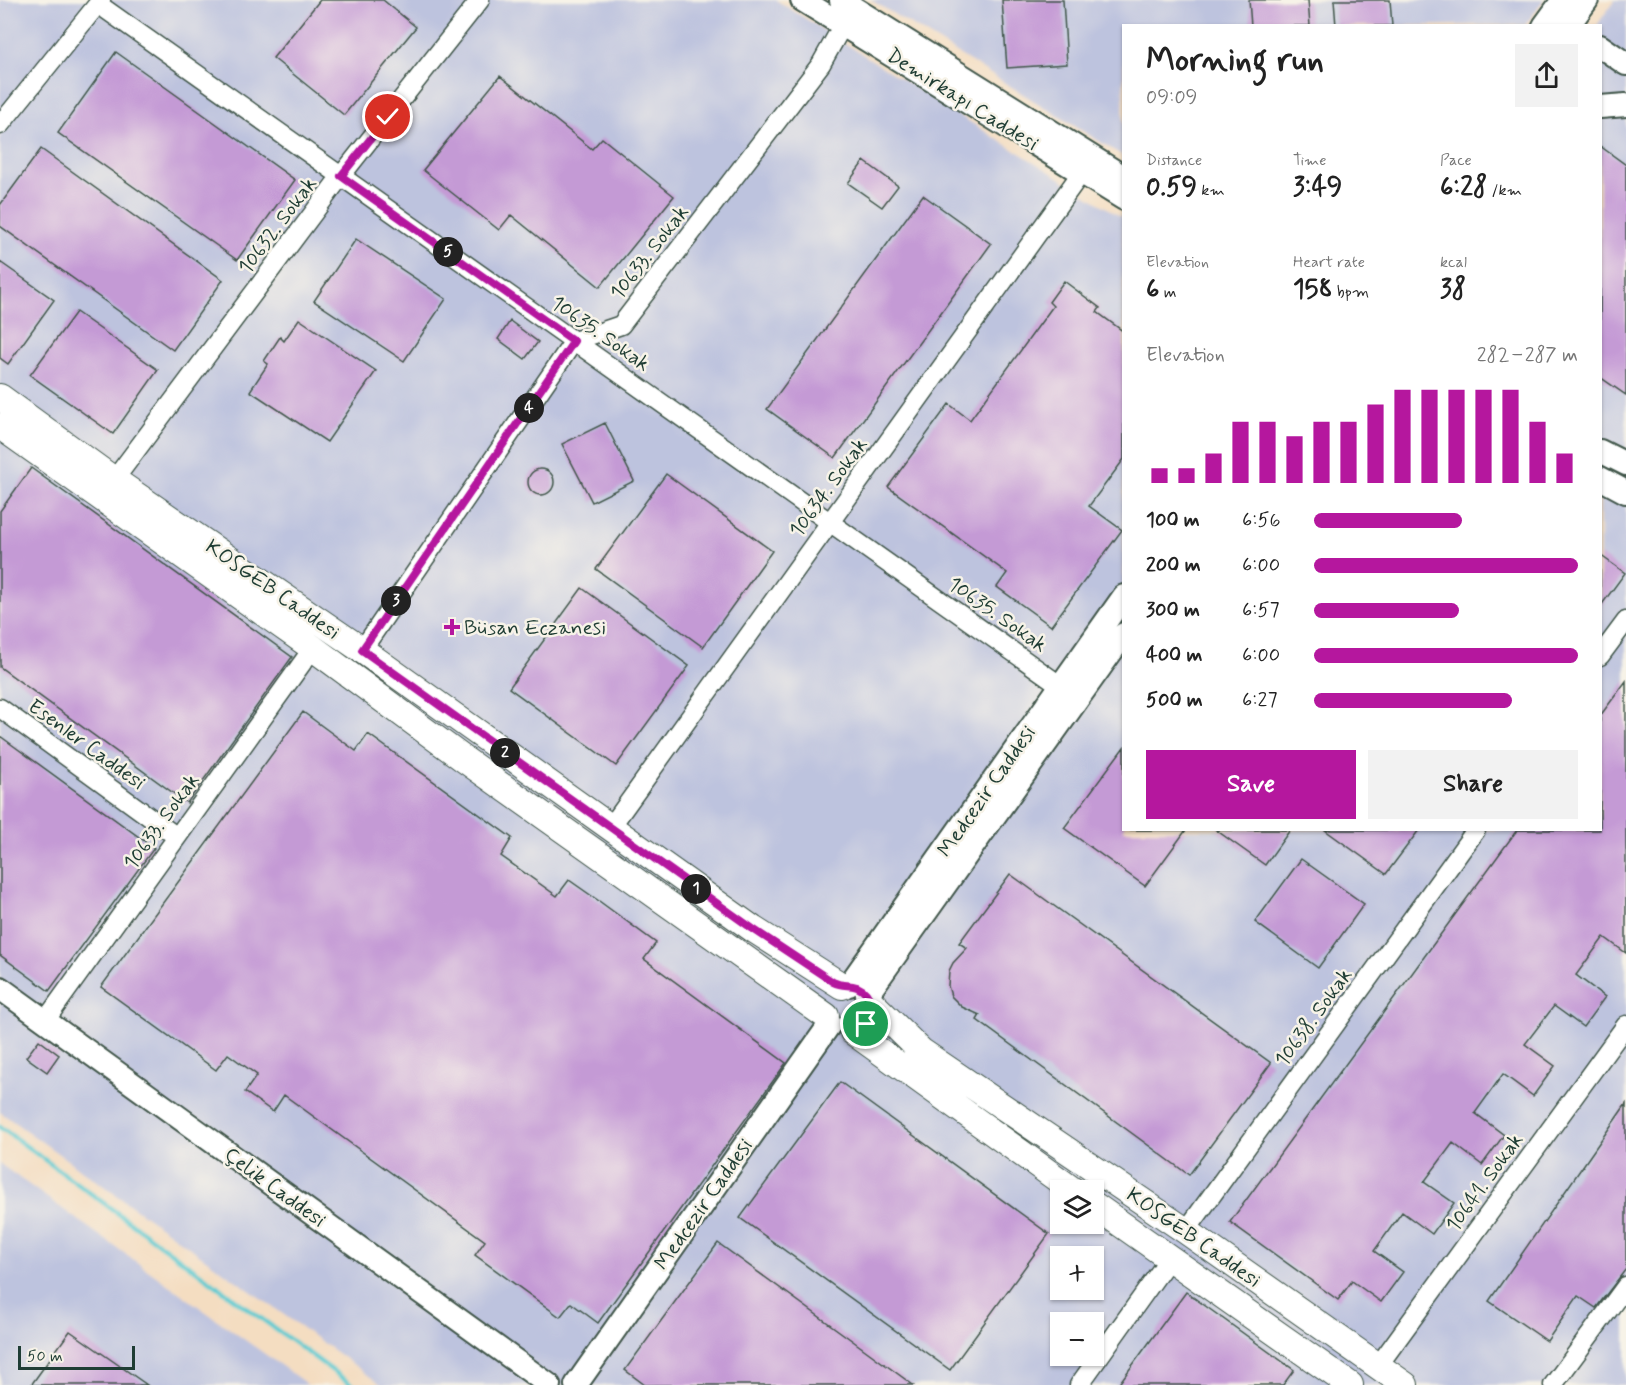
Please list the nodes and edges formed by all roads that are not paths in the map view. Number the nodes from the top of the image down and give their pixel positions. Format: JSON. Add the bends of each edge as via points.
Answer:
{"nodes":[{"id":1,"x":480,"y":0,"type":"edge"},
{"id":2,"x":802,"y":0,"type":"edge"},
{"id":3,"x":1587,"y":0,"type":"edge"},
{"id":4,"x":100,"y":2,"type":"edge"},
{"id":5,"x":849,"y":8,"type":"edge"},
{"id":6,"x":1562,"y":19,"type":"edge"},
{"id":7,"x":1602,"y":47,"type":"edge"},
{"id":8,"x":1626,"y":64,"type":"edge"},
{"id":9,"x":1626,"y":105,"type":"edge"},
{"id":10,"x":1602,"y":107,"type":"edge"},
{"id":11,"x":0,"y":125,"type":"edge"},
{"id":12,"x":1082,"y":172,"type":"junction"},
{"id":13,"x":341,"y":176,"type":"junction"},
{"id":14,"x":1122,"y":176,"type":"edge"},
{"id":15,"x":1122,"y":198,"type":"edge"},
{"id":16,"x":574,"y":341,"type":"junction"},
{"id":17,"x":0,"y":397,"type":"edge"},
{"id":18,"x":0,"y":426,"type":"edge"},
{"id":19,"x":1602,"y":452,"type":"edge"},
{"id":20,"x":1626,"y":464,"type":"edge"},
{"id":21,"x":1602,"y":479,"type":"edge"},
{"id":22,"x":114,"y":480,"type":"junction"},
{"id":23,"x":1626,"y":492,"type":"edge"},
{"id":24,"x":830,"y":522,"type":"junction"},
{"id":25,"x":1122,"y":599,"type":"edge"},
{"id":26,"x":1626,"y":621,"type":"edge"},
{"id":27,"x":1122,"y":637,"type":"edge"},
{"id":28,"x":313,"y":648,"type":"junction"},
{"id":29,"x":362,"y":650,"type":"junction"},
{"id":30,"x":1602,"y":653,"type":"edge"},
{"id":31,"x":1060,"y":686,"type":"junction"},
{"id":32,"x":1078,"y":699,"type":"junction"},
{"id":33,"x":0,"y":708,"type":"edge"},
{"id":34,"x":610,"y":828,"type":"junction"},
{"id":35,"x":1475,"y":831,"type":"edge"},
{"id":36,"x":177,"y":837,"type":"junction"},
{"id":37,"x":0,"y":988,"type":"edge"},
{"id":38,"x":857,"y":992,"type":"junction"},
{"id":39,"x":45,"y":1021,"type":"junction"},
{"id":40,"x":836,"y":1024,"type":"junction"},
{"id":41,"x":1626,"y":1026,"type":"edge"},
{"id":42,"x":1058,"y":1180,"type":"edge"},
{"id":43,"x":1104,"y":1212,"type":"edge"},
{"id":44,"x":1186,"y":1231,"type":"junction"},
{"id":45,"x":1169,"y":1259,"type":"junction"},
{"id":46,"x":1626,"y":1286,"type":"edge"},
{"id":47,"x":1378,"y":1366,"type":"junction"},
{"id":48,"x":549,"y":1385,"type":"edge"},
{"id":49,"x":576,"y":1385,"type":"edge"},
{"id":50,"x":1079,"y":1385,"type":"edge"},
{"id":51,"x":1350,"y":1385,"type":"edge"},
{"id":52,"x":1405,"y":1385,"type":"edge"},
{"id":53,"x":1553,"y":1385,"type":"edge"}],
"edges":[{"from":1,"to":13,"type":"street","name":"10632. Sokak"},
{"from":2,"to":5,"type":"street","name":"Demirkapı Caddesi"},
{"from":3,"to":6,"type":"street"},
{"from":4,"to":11,"type":"street"},
{"from":4,"to":13,"type":"street","name":"10635. Sokak"},
{"from":5,"to":12,"type":"street","name":"Demirkapı Caddesi"},
{"from":5,"to":14,"type":"street","name":"Demirkapı Caddesi"},
{"from":5,"to":16,"type":"street","name":"10633. Sokak","via":[[821,64],[621,325]]},
{"from":7,"to":8,"type":"street"},
{"from":9,"to":10,"type":"street"},
{"from":12,"to":15,"type":"street","name":"Demirkapı Caddesi"},
{"from":12,"to":24,"type":"street","name":"10634. Sokak"},
{"from":13,"to":16,"type":"street","name":"10635. Sokak"},
{"from":13,"to":22,"type":"street","name":"10632. Sokak"},
{"from":16,"to":24,"type":"street","name":"10635. Sokak"},
{"from":16,"to":29,"type":"street"},
{"from":17,"to":22,"type":"main road","name":"KOSGEB Caddesi"},
{"from":18,"to":28,"type":"main road","name":"KOSGEB Caddesi"},
{"from":19,"to":20,"type":"street"},
{"from":21,"to":23,"type":"street"},
{"from":22,"to":29,"type":"main road","name":"KOSGEB Caddesi"},
{"from":24,"to":31,"type":"street","name":"10635. Sokak"},
{"from":24,"to":34,"type":"street","name":"10634. Sokak"},
{"from":25,"to":31,"type":"street","name":"Medcezir Caddesi"},
{"from":26,"to":30,"type":"street"},
{"from":27,"to":32,"type":"street","name":"Medcezir Caddesi"},
{"from":28,"to":36,"type":"street","name":"10633. Sokak"},
{"from":28,"to":40,"type":"main road","name":"KOSGEB Caddesi"},
{"from":29,"to":34,"type":"main road","name":"KOSGEB Caddesi"},
{"from":31,"to":32,"type":"street","name":"10635. Sokak"},
{"from":31,"to":38,"type":"street","name":"Medcezir Caddesi"},
{"from":32,"to":38,"type":"street","name":"Medcezir Caddesi"},
{"from":33,"to":36,"type":"street","name":"Esenler Caddesi"},
{"from":34,"to":38,"type":"main road","name":"KOSGEB Caddesi","via":[[753,929]]},
{"from":35,"to":44,"type":"street","name":"10638. Sokak"},
{"from":36,"to":39,"type":"street","name":"10633. Sokak"},
{"from":37,"to":39,"type":"street","name":"Çelik Caddesi"},
{"from":38,"to":40,"type":"main road","via":[[835,989],[826,1001]]},
{"from":38,"to":40,"type":"main road","via":[[870,1017],[860,1029]]},
{"from":38,"to":44,"type":"main road","name":"KOSGEB Caddesi","via":[[921,1052]]},
{"from":39,"to":48,"type":"street","name":"Çelik Caddesi"},
{"from":40,"to":42,"type":"main road","name":"KOSGEB Caddesi"},
{"from":40,"to":49,"type":"street","name":"Medcezir Caddesi"},
{"from":41,"to":47,"type":"street","name":"10641. Sokak"},
{"from":43,"to":45,"type":"main road","name":"KOSGEB Caddesi"},
{"from":44,"to":47,"type":"main road","name":"KOSGEB Caddesi"},
{"from":45,"to":50,"type":"street"},
{"from":45,"to":51,"type":"main road","name":"KOSGEB Caddesi"},
{"from":46,"to":53,"type":"street"},
{"from":47,"to":52,"type":"main road","name":"KOSGEB Caddesi"}]}
